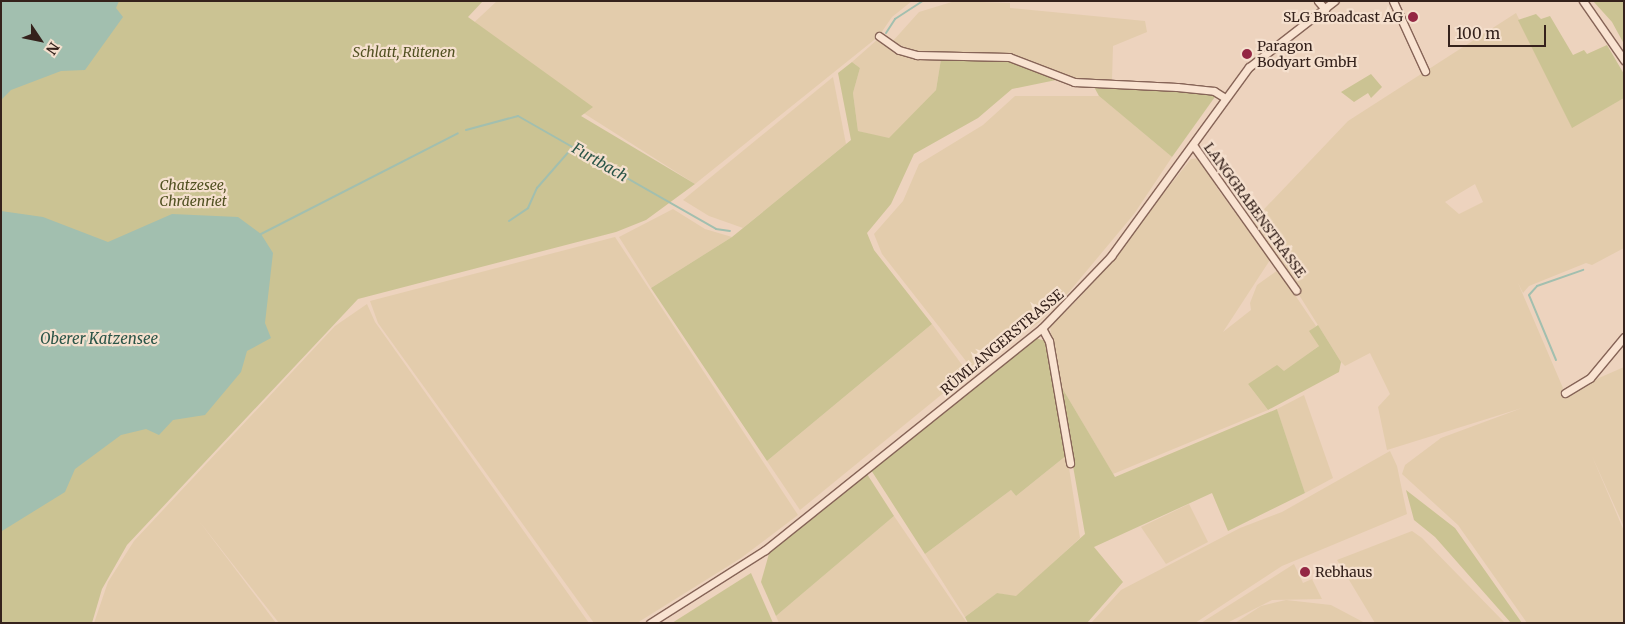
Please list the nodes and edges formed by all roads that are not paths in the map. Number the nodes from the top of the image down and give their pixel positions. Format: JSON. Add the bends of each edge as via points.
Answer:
{"nodes":[{"id":1,"x":1318,"y":1,"type":"edge"},
{"id":2,"x":1334,"y":1,"type":"edge"},
{"id":3,"x":1393,"y":1,"type":"edge"},
{"id":4,"x":1583,"y":1,"type":"edge"},
{"id":5,"x":1326,"y":9,"type":"junction"},
{"id":6,"x":878,"y":36,"type":"dead end"},
{"id":7,"x":1624,"y":60,"type":"edge"},
{"id":8,"x":1425,"y":71,"type":"dead end"},
{"id":9,"x":1225,"y":98,"type":"junction"},
{"id":10,"x":1193,"y":145,"type":"junction"},
{"id":11,"x":1296,"y":290,"type":"dead end"},
{"id":12,"x":1042,"y":328,"type":"junction"},
{"id":13,"x":1624,"y":337,"type":"edge"},
{"id":14,"x":1565,"y":393,"type":"dead end"},
{"id":15,"x":1070,"y":463,"type":"dead end"},
{"id":16,"x":650,"y":623,"type":"edge"}],
"edges":[{"from":1,"to":5,"type":"street"},
{"from":2,"to":5,"type":"street","name":"RÜMLANGERSTRASSE"},
{"from":3,"to":8,"type":"street"},
{"from":4,"to":7,"type":"street"},
{"from":5,"to":9,"type":"street","name":"RÜMLANGERSTRASSE","via":[[1257,59]]},
{"from":6,"to":9,"type":"street","via":[[917,56],[1009,57],[1074,82],[1177,87],[1214,91]]},
{"from":9,"to":10,"type":"street","name":"RÜMLANGERSTRASSE"},
{"from":10,"to":11,"type":"street","name":"LANGGRABENSTRASSE"},
{"from":10,"to":12,"type":"street","name":"RÜMLANGERSTRASSE","via":[[1100,270]]},
{"from":12,"to":15,"type":"street","via":[[1049,342]]},
{"from":12,"to":16,"type":"street","name":"RÜMLANGERSTRASSE","via":[[765,550]]},
{"from":13,"to":14,"type":"street","via":[[1590,378]]}]}
